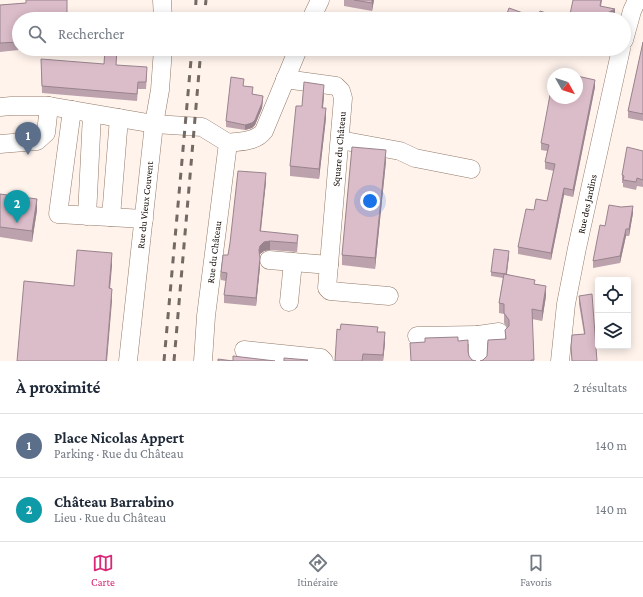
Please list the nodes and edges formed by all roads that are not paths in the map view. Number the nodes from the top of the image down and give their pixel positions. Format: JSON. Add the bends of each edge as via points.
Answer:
{"nodes":[{"id":1,"x":162,"y":0,"type":"edge"},
{"id":2,"x":320,"y":0,"type":"edge"},
{"id":3,"x":638,"y":0,"type":"edge"},
{"id":4,"x":163,"y":12,"type":"edge"},
{"id":5,"x":314,"y":12,"type":"edge"},
{"id":6,"x":631,"y":15,"type":"edge"},
{"id":7,"x":162,"y":56,"type":"edge"},
{"id":8,"x":295,"y":56,"type":"edge"},
{"id":9,"x":619,"y":56,"type":"edge"},
{"id":10,"x":285,"y":79,"type":"junction"},
{"id":11,"x":49,"y":106,"type":"junction"},
{"id":12,"x":0,"y":107,"type":"edge"},
{"id":13,"x":72,"y":110,"type":"junction"},
{"id":14,"x":92,"y":114,"type":"junction"},
{"id":15,"x":119,"y":118,"type":"junction"},
{"id":16,"x":154,"y":124,"type":"junction"},
{"id":17,"x":340,"y":140,"type":"junction"},
{"id":18,"x":228,"y":143,"type":"junction"},
{"id":19,"x":0,"y":144,"type":"edge"},
{"id":20,"x":471,"y":169,"type":"dead end"},
{"id":21,"x":87,"y":216,"type":"junction"},
{"id":22,"x":111,"y":217,"type":"junction"},
{"id":23,"x":144,"y":219,"type":"junction"},
{"id":24,"x":269,"y":260,"type":"dead end"},
{"id":25,"x":293,"y":262,"type":"junction"},
{"id":26,"x":329,"y":265,"type":"junction"},
{"id":27,"x":389,"y":296,"type":"dead end"},
{"id":28,"x":289,"y":302,"type":"dead end"},
{"id":29,"x":499,"y":332,"type":"dead end"},
{"id":30,"x":478,"y":334,"type":"junction"},
{"id":31,"x":417,"y":336,"type":"dead end"},
{"id":32,"x":244,"y":350,"type":"dead end"},
{"id":33,"x":128,"y":361,"type":"edge"},
{"id":34,"x":203,"y":361,"type":"edge"},
{"id":35,"x":324,"y":361,"type":"edge"},
{"id":36,"x":478,"y":361,"type":"edge"},
{"id":37,"x":560,"y":361,"type":"edge"}],
"edges":[{"from":1,"to":4,"type":"street"},
{"from":2,"to":5,"type":"street"},
{"from":3,"to":6,"type":"street"},
{"from":7,"to":16,"type":"street","name":"Rue du Vieux Couvent"},
{"from":8,"to":10,"type":"street"},
{"from":9,"to":37,"type":"street","name":"Rue des Jardins","via":[[566,304]]},
{"from":10,"to":17,"type":"street","name":"Square du Château","via":[[336,86],[341,91],[343,98]]},
{"from":10,"to":18,"type":"street","via":[[260,136]]},
{"from":11,"to":12,"type":"street"},
{"from":11,"to":13,"type":"street"},
{"from":11,"to":19,"type":"street","via":[[46,133],[37,141]]},
{"from":13,"to":14,"type":"street"},
{"from":13,"to":21,"type":"street","via":[[58,214]]},
{"from":14,"to":15,"type":"street"},
{"from":14,"to":21,"type":"street"},
{"from":15,"to":16,"type":"street"},
{"from":15,"to":22,"type":"street"},
{"from":16,"to":18,"type":"street","via":[[202,127]]},
{"from":16,"to":23,"type":"street","name":"Rue du Vieux Couvent"},
{"from":17,"to":20,"type":"street","via":[[400,151],[415,158]]},
{"from":17,"to":26,"type":"street","name":"Square du Château"},
{"from":18,"to":34,"type":"street","name":"Rue du Château","via":[[206,316]]},
{"from":21,"to":22,"type":"street"},
{"from":22,"to":23,"type":"street"},
{"from":23,"to":33,"type":"street","name":"Rue du Vieux Couvent"},
{"from":24,"to":25,"type":"street"},
{"from":25,"to":26,"type":"street"},
{"from":25,"to":28,"type":"street"},
{"from":26,"to":27,"type":"street","name":"Square du Château","via":[[327,288],[330,291]]},
{"from":29,"to":30,"type":"street"},
{"from":30,"to":31,"type":"street"},
{"from":30,"to":36,"type":"street"},
{"from":32,"to":35,"type":"street","via":[[321,358]]}]}
